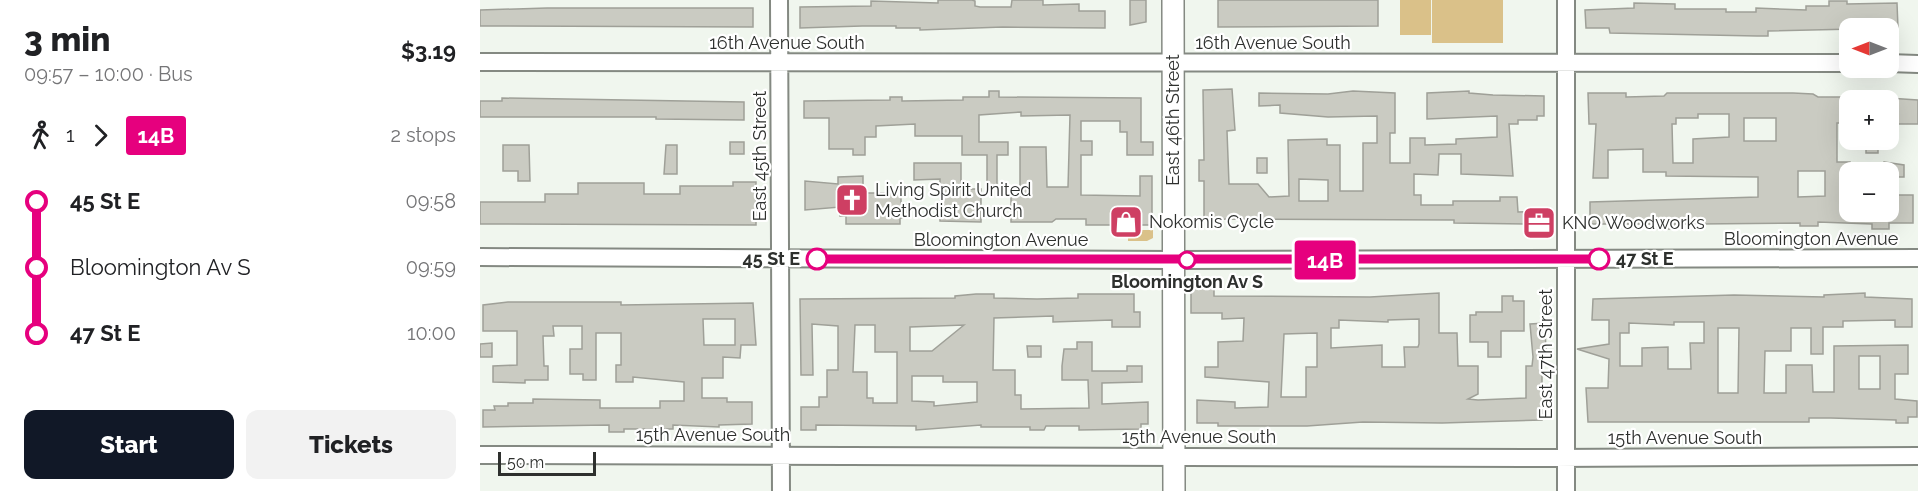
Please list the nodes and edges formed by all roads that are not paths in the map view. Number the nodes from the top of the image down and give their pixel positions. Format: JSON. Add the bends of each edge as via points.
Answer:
{"nodes":[{"id":1,"x":779,"y":0,"type":"edge"},
{"id":2,"x":1173,"y":0,"type":"edge"},
{"id":3,"x":1566,"y":0,"type":"edge"},
{"id":4,"x":480,"y":62,"type":"edge"},
{"id":5,"x":780,"y":62,"type":"junction"},
{"id":6,"x":1173,"y":62,"type":"junction"},
{"id":7,"x":1566,"y":62,"type":"junction"},
{"id":8,"x":1839,"y":63,"type":"edge"},
{"id":9,"x":1899,"y":63,"type":"edge"},
{"id":10,"x":1918,"y":63,"type":"edge"},
{"id":11,"x":480,"y":257,"type":"edge"},
{"id":12,"x":1918,"y":258,"type":"edge"},
{"id":13,"x":780,"y":259,"type":"junction"},
{"id":14,"x":1565,"y":259,"type":"junction"},
{"id":15,"x":1173,"y":260,"type":"junction"},
{"id":16,"x":480,"y":455,"type":"edge"},
{"id":17,"x":781,"y":455,"type":"junction"},
{"id":18,"x":1918,"y":456,"type":"edge"},
{"id":19,"x":1174,"y":457,"type":"junction"},
{"id":20,"x":1566,"y":458,"type":"junction"},
{"id":21,"x":781,"y":491,"type":"edge"},
{"id":22,"x":1174,"y":491,"type":"edge"},
{"id":23,"x":1566,"y":491,"type":"edge"}],
"edges":[{"from":1,"to":5,"type":"street","name":"East 45th Street"},
{"from":2,"to":6,"type":"main road","name":"East 46th Street"},
{"from":3,"to":7,"type":"street","name":"East 47th Street"},
{"from":4,"to":5,"type":"street","name":"16th Avenue South"},
{"from":5,"to":6,"type":"street","name":"16th Avenue South"},
{"from":5,"to":13,"type":"street","name":"East 45th Street"},
{"from":6,"to":7,"type":"street","name":"16th Avenue South"},
{"from":6,"to":15,"type":"main road","name":"East 46th Street"},
{"from":7,"to":8,"type":"street","name":"16th Avenue South"},
{"from":7,"to":14,"type":"street","name":"East 47th Street"},
{"from":9,"to":10,"type":"street"},
{"from":11,"to":13,"type":"street","name":"Bloomington Avenue"},
{"from":12,"to":14,"type":"street","name":"Bloomington Avenue"},
{"from":13,"to":15,"type":"street","name":"Bloomington Avenue"},
{"from":13,"to":17,"type":"street","name":"East 45th Street"},
{"from":14,"to":15,"type":"street","name":"Bloomington Avenue"},
{"from":14,"to":20,"type":"street","name":"East 47th Street"},
{"from":15,"to":19,"type":"main road","name":"East 46th Street"},
{"from":16,"to":17,"type":"street","name":"15th Avenue South"},
{"from":17,"to":19,"type":"street","name":"15th Avenue South"},
{"from":17,"to":21,"type":"street","name":"East 45th Street"},
{"from":18,"to":20,"type":"street","name":"15th Avenue South"},
{"from":19,"to":20,"type":"street","name":"15th Avenue South"},
{"from":19,"to":22,"type":"main road","name":"East 46th Street"},
{"from":20,"to":23,"type":"street","name":"East 47th Street"}]}
